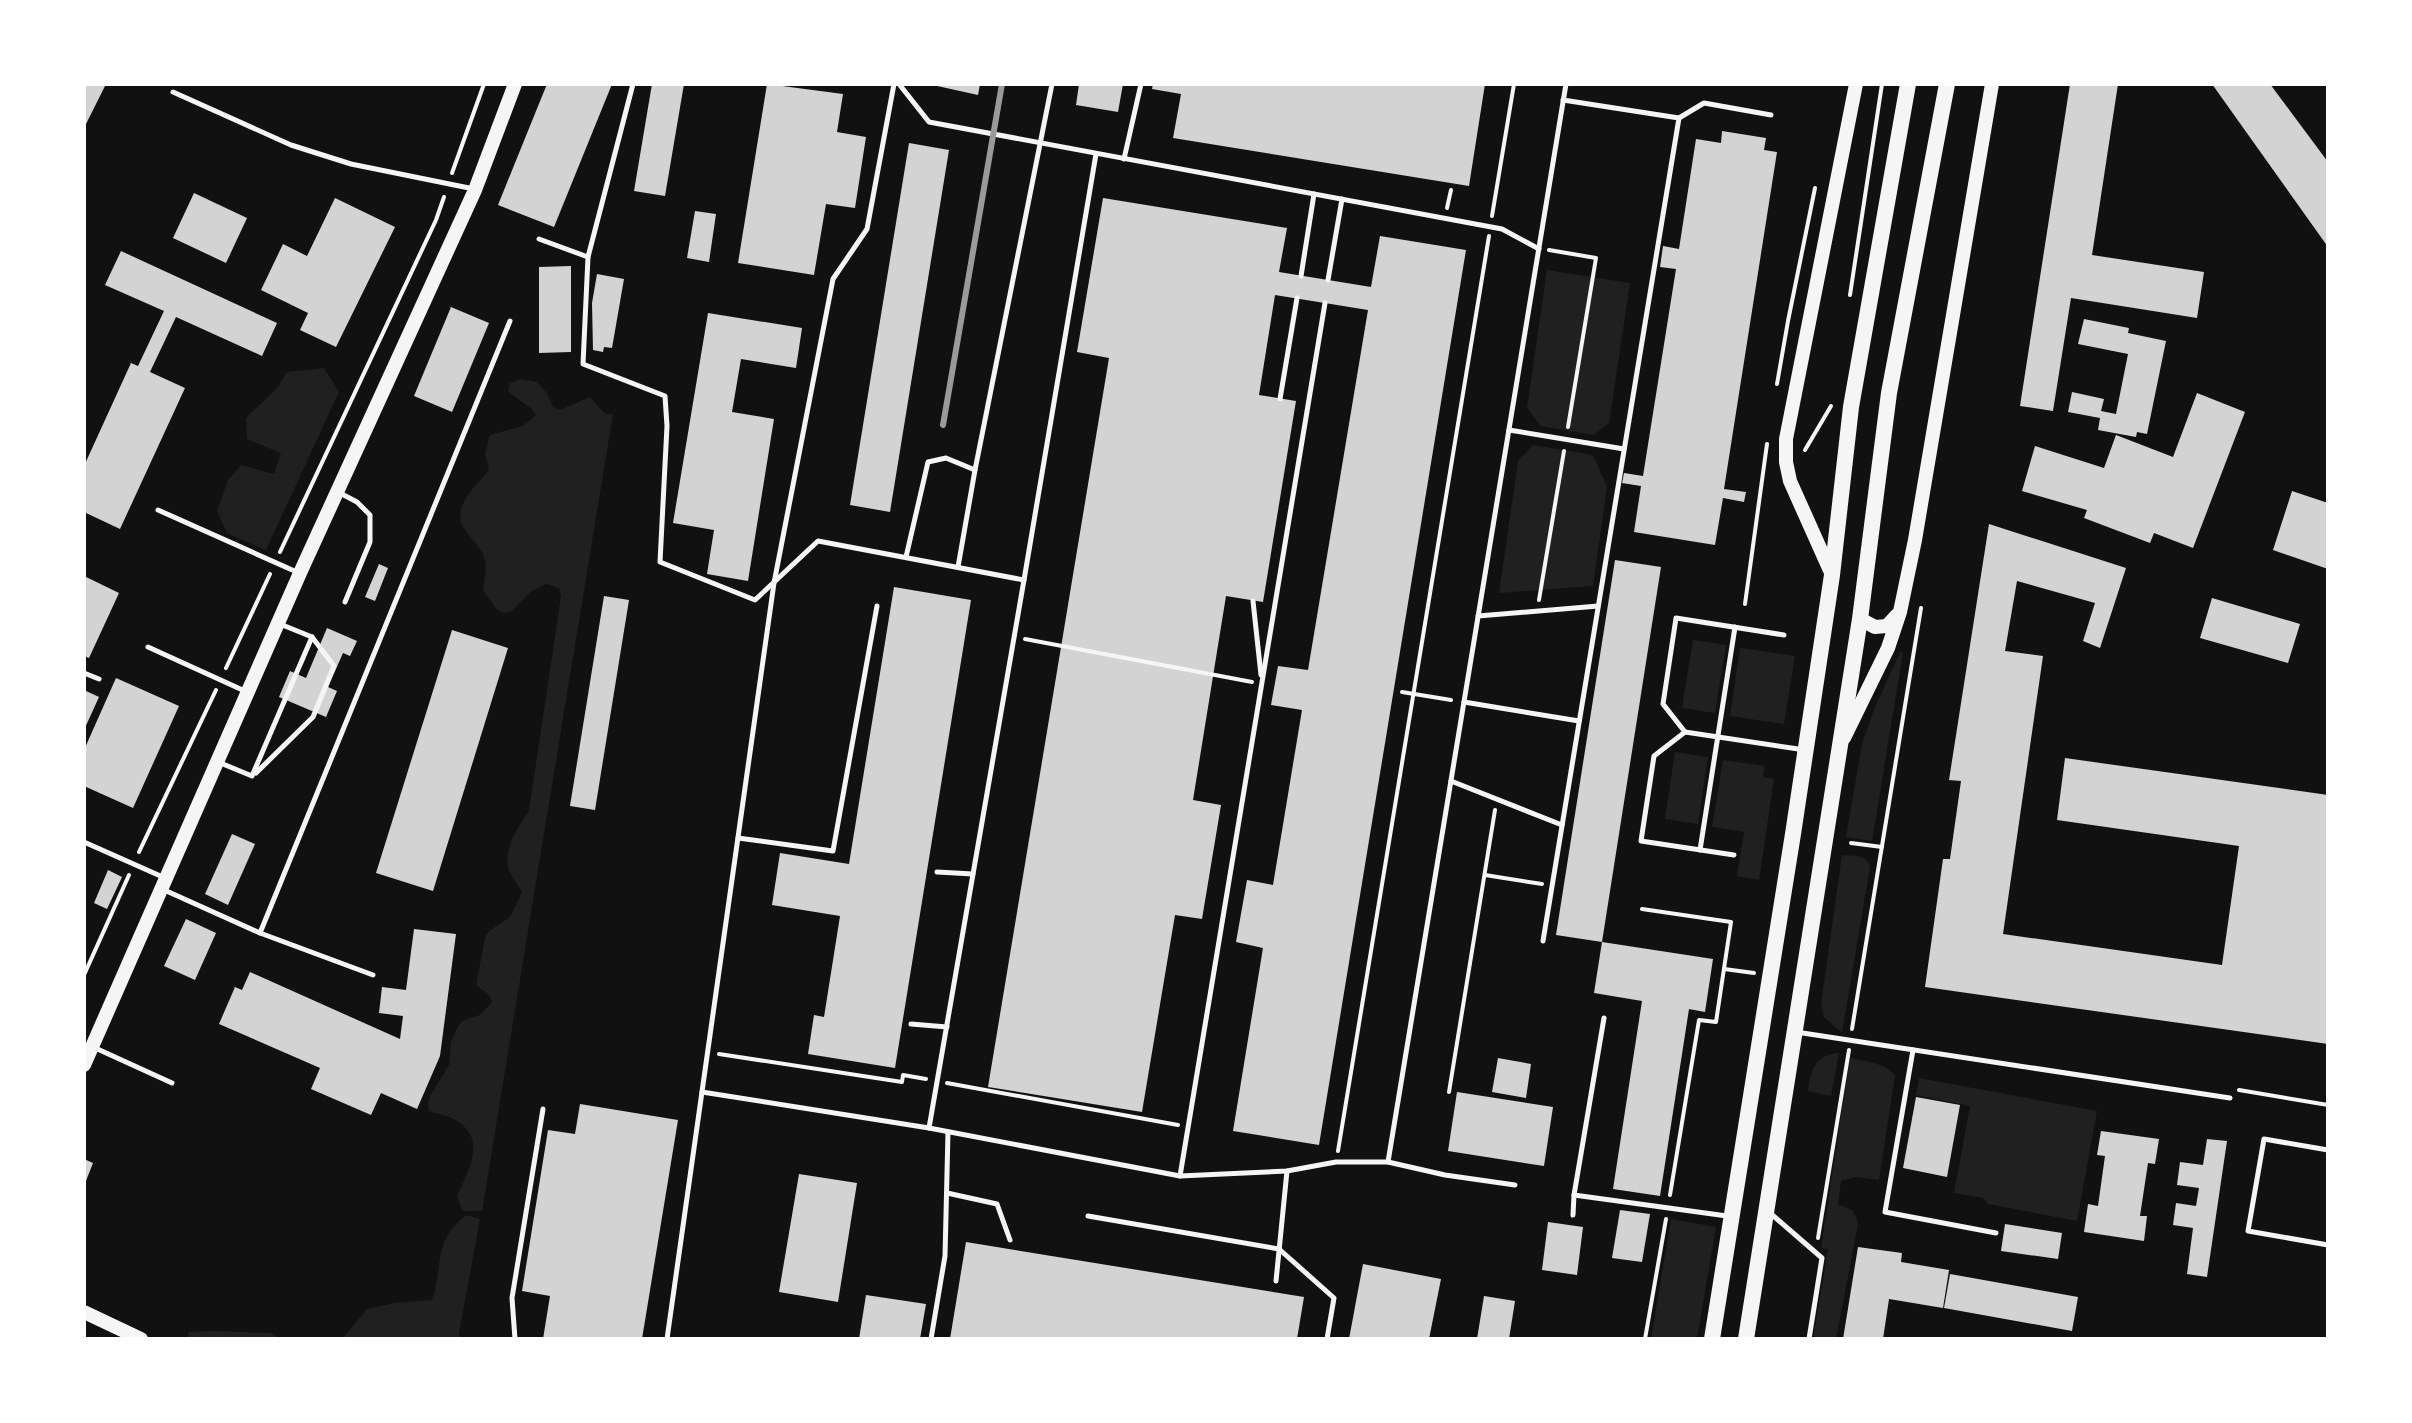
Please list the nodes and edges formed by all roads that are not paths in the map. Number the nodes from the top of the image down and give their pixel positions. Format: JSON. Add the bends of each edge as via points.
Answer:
{"nodes":[{"id":1,"x":515,"y":84,"type":"edge"},
{"id":2,"x":633,"y":84,"type":"edge"},
{"id":3,"x":896,"y":84,"type":"edge"},
{"id":4,"x":1052,"y":84,"type":"edge"},
{"id":5,"x":1141,"y":84,"type":"edge"},
{"id":6,"x":1566,"y":84,"type":"edge"},
{"id":7,"x":1856,"y":84,"type":"edge"},
{"id":8,"x":1908,"y":84,"type":"edge"},
{"id":9,"x":1947,"y":84,"type":"edge"},
{"id":10,"x":1992,"y":84,"type":"edge"},
{"id":11,"x":173,"y":92,"type":"dead end"},
{"id":12,"x":1563,"y":100,"type":"junction"},
{"id":13,"x":1771,"y":115,"type":"dead end"},
{"id":14,"x":1679,"y":118,"type":"junction"},
{"id":15,"x":1042,"y":144,"type":"junction"},
{"id":16,"x":1096,"y":154,"type":"junction"},
{"id":17,"x":1124,"y":159,"type":"junction"},
{"id":18,"x":475,"y":190,"type":"junction"},
{"id":19,"x":1314,"y":194,"type":"junction"},
{"id":20,"x":1342,"y":199,"type":"junction"},
{"id":21,"x":539,"y":239,"type":"dead end"},
{"id":22,"x":1539,"y":249,"type":"junction"},
{"id":23,"x":588,"y":257,"type":"junction"},
{"id":24,"x":1301,"y":276,"type":"dead end"},
{"id":25,"x":1328,"y":280,"type":"dead end"},
{"id":26,"x":1297,"y":298,"type":"dead end"},
{"id":27,"x":1325,"y":303,"type":"dead end"},
{"id":28,"x":510,"y":321,"type":"dead end"},
{"id":29,"x":1280,"y":399,"type":"dead end"},
{"id":30,"x":1509,"y":430,"type":"junction"},
{"id":31,"x":1624,"y":449,"type":"junction"},
{"id":32,"x":975,"y":470,"type":"junction"},
{"id":33,"x":338,"y":491,"type":"junction"},
{"id":34,"x":158,"y":510,"type":"dead end"},
{"id":35,"x":906,"y":557,"type":"junction"},
{"id":36,"x":958,"y":567,"type":"junction"},
{"id":37,"x":300,"y":573,"type":"junction"},
{"id":38,"x":1832,"y":575,"type":"junction"},
{"id":39,"x":1024,"y":580,"type":"junction"},
{"id":40,"x":774,"y":583,"type":"junction"},
{"id":41,"x":1253,"y":601,"type":"dead end"},
{"id":42,"x":345,"y":602,"type":"dead end"},
{"id":43,"x":877,"y":606,"type":"dead end"},
{"id":44,"x":1598,"y":606,"type":"junction"},
{"id":45,"x":1900,"y":612,"type":"junction"},
{"id":46,"x":1478,"y":616,"type":"junction"},
{"id":47,"x":1860,"y":619,"type":"junction"},
{"id":48,"x":278,"y":623,"type":"junction"},
{"id":49,"x":1735,"y":627,"type":"junction"},
{"id":50,"x":1784,"y":635,"type":"dead end"},
{"id":51,"x":312,"y":637,"type":"junction"},
{"id":52,"x":148,"y":647,"type":"dead end"},
{"id":53,"x":84,"y":673,"type":"edge"},
{"id":54,"x":99,"y":679,"type":"dead end"},
{"id":55,"x":1262,"y":683,"type":"junction"},
{"id":56,"x":248,"y":692,"type":"junction"},
{"id":57,"x":1464,"y":702,"type":"junction"},
{"id":58,"x":1579,"y":721,"type":"junction"},
{"id":59,"x":1685,"y":732,"type":"junction"},
{"id":60,"x":1718,"y":737,"type":"junction"},
{"id":61,"x":1840,"y":745,"type":"junction"},
{"id":62,"x":1806,"y":750,"type":"junction"},
{"id":63,"x":217,"y":761,"type":"junction"},
{"id":64,"x":252,"y":776,"type":"junction"},
{"id":65,"x":1451,"y":781,"type":"junction"},
{"id":66,"x":1562,"y":825,"type":"junction"},
{"id":67,"x":738,"y":838,"type":"junction"},
{"id":68,"x":84,"y":842,"type":"edge"},
{"id":69,"x":1700,"y":850,"type":"junction"},
{"id":70,"x":1734,"y":855,"type":"dead end"},
{"id":71,"x":937,"y":872,"type":"dead end"},
{"id":72,"x":973,"y":874,"type":"junction"},
{"id":73,"x":164,"y":883,"type":"junction"},
{"id":74,"x":260,"y":933,"type":"junction"},
{"id":75,"x":1543,"y":941,"type":"dead end"},
{"id":76,"x":373,"y":975,"type":"dead end"},
{"id":77,"x":1604,"y":1018,"type":"dead end"},
{"id":78,"x":911,"y":1024,"type":"dead end"},
{"id":79,"x":947,"y":1027,"type":"junction"},
{"id":80,"x":1795,"y":1032,"type":"junction"},
{"id":81,"x":92,"y":1047,"type":"junction"},
{"id":82,"x":1913,"y":1050,"type":"junction"},
{"id":83,"x":84,"y":1065,"type":"edge"},
{"id":84,"x":172,"y":1083,"type":"dead end"},
{"id":85,"x":702,"y":1092,"type":"junction"},
{"id":86,"x":2230,"y":1098,"type":"dead end"},
{"id":87,"x":543,"y":1109,"type":"dead end"},
{"id":88,"x":929,"y":1128,"type":"junction"},
{"id":89,"x":948,"y":1132,"type":"junction"},
{"id":90,"x":2328,"y":1150,"type":"edge"},
{"id":91,"x":1388,"y":1162,"type":"junction"},
{"id":92,"x":1287,"y":1171,"type":"junction"},
{"id":93,"x":1180,"y":1176,"type":"junction"},
{"id":94,"x":1515,"y":1185,"type":"dead end"},
{"id":95,"x":947,"y":1193,"type":"junction"},
{"id":96,"x":1574,"y":1195,"type":"junction"},
{"id":97,"x":1767,"y":1210,"type":"junction"},
{"id":98,"x":1573,"y":1215,"type":"dead end"},
{"id":99,"x":1088,"y":1216,"type":"dead end"},
{"id":100,"x":1732,"y":1217,"type":"junction"},
{"id":101,"x":1996,"y":1233,"type":"dead end"},
{"id":102,"x":1010,"y":1240,"type":"dead end"},
{"id":103,"x":2328,"y":1245,"type":"edge"},
{"id":104,"x":1279,"y":1249,"type":"junction"},
{"id":105,"x":1276,"y":1281,"type":"dead end"},
{"id":106,"x":84,"y":1312,"type":"edge"},
{"id":107,"x":141,"y":1339,"type":"edge"},
{"id":108,"x":515,"y":1339,"type":"edge"},
{"id":109,"x":667,"y":1339,"type":"edge"},
{"id":110,"x":931,"y":1339,"type":"edge"},
{"id":111,"x":1327,"y":1339,"type":"edge"},
{"id":112,"x":1712,"y":1339,"type":"edge"},
{"id":113,"x":1746,"y":1339,"type":"edge"},
{"id":114,"x":1809,"y":1339,"type":"edge"}],
"edges":[{"from":1,"to":18,"type":"main road"},
{"from":2,"to":23,"type":"lane"},
{"from":3,"to":15,"type":"lane","via":[[929,122]]},
{"from":3,"to":40,"type":"lane","via":[[867,229],[833,279]]},
{"from":4,"to":15,"type":"lane"},
{"from":5,"to":17,"type":"lane"},
{"from":6,"to":12,"type":"lane"},
{"from":7,"to":38,"type":"main road","via":[[1786,439],[1790,481]]},
{"from":8,"to":38,"type":"main road","via":[[1851,407]]},
{"from":9,"to":47,"type":"main road","via":[[1889,393]]},
{"from":10,"to":45,"type":"main road"},
{"from":11,"to":18,"type":"lane","via":[[291,145],[351,164]]},
{"from":12,"to":14,"type":"lane"},
{"from":12,"to":22,"type":"lane"},
{"from":13,"to":14,"type":"lane","via":[[1704,103]]},
{"from":14,"to":31,"type":"lane"},
{"from":15,"to":16,"type":"lane"},
{"from":15,"to":32,"type":"lane"},
{"from":16,"to":17,"type":"lane"},
{"from":16,"to":39,"type":"lane"},
{"from":17,"to":19,"type":"lane"},
{"from":18,"to":33,"type":"main road"},
{"from":19,"to":20,"type":"lane"},
{"from":19,"to":24,"type":"lane"},
{"from":20,"to":22,"type":"lane","via":[[1502,229]]},
{"from":20,"to":25,"type":"lane"},
{"from":21,"to":23,"type":"lane"},
{"from":22,"to":30,"type":"lane"},
{"from":23,"to":40,"type":"lane","via":[[583,364],[665,396],[660,562],[755,600]]},
{"from":26,"to":29,"type":"lane"},
{"from":27,"to":55,"type":"lane"},
{"from":28,"to":74,"type":"lane"},
{"from":30,"to":31,"type":"lane"},
{"from":30,"to":46,"type":"lane"},
{"from":31,"to":44,"type":"lane"},
{"from":32,"to":35,"type":"lane","via":[[946,458],[928,462]]},
{"from":32,"to":36,"type":"lane"},
{"from":33,"to":37,"type":"main road"},
{"from":33,"to":42,"type":"lane","via":[[370,515],[370,542]]},
{"from":34,"to":37,"type":"lane"},
{"from":35,"to":36,"type":"lane"},
{"from":35,"to":40,"type":"lane","via":[[818,541]]},
{"from":36,"to":39,"type":"lane"},
{"from":37,"to":48,"type":"main road"},
{"from":38,"to":62,"type":"main road"},
{"from":39,"to":72,"type":"lane"},
{"from":40,"to":67,"type":"lane"},
{"from":41,"to":55,"type":"lane"},
{"from":43,"to":67,"type":"lane","via":[[833,851]]},
{"from":44,"to":46,"type":"lane"},
{"from":44,"to":58,"type":"lane"},
{"from":45,"to":47,"type":"main road","via":[[1887,626]]},
{"from":45,"to":61,"type":"main road"},
{"from":46,"to":57,"type":"lane"},
{"from":47,"to":61,"type":"main road"},
{"from":48,"to":51,"type":"lane"},
{"from":48,"to":56,"type":"main road"},
{"from":49,"to":50,"type":"lane"},
{"from":49,"to":59,"type":"lane","via":[[1676,618],[1663,704]]},
{"from":49,"to":60,"type":"lane"},
{"from":51,"to":64,"type":"lane"},
{"from":51,"to":64,"type":"lane","via":[[334,666],[313,717]]},
{"from":52,"to":56,"type":"lane"},
{"from":53,"to":54,"type":"lane"},
{"from":55,"to":93,"type":"lane"},
{"from":56,"to":63,"type":"main road"},
{"from":57,"to":58,"type":"lane"},
{"from":57,"to":65,"type":"lane"},
{"from":58,"to":66,"type":"lane"},
{"from":59,"to":60,"type":"lane"},
{"from":59,"to":69,"type":"lane","via":[[1654,756],[1641,841]]},
{"from":60,"to":62,"type":"lane"},
{"from":60,"to":69,"type":"lane"},
{"from":61,"to":80,"type":"main road"},
{"from":62,"to":100,"type":"main road"},
{"from":63,"to":64,"type":"lane"},
{"from":63,"to":73,"type":"main road"},
{"from":65,"to":66,"type":"lane"},
{"from":65,"to":91,"type":"lane"},
{"from":66,"to":75,"type":"lane"},
{"from":67,"to":85,"type":"lane"},
{"from":68,"to":73,"type":"lane"},
{"from":69,"to":70,"type":"lane"},
{"from":71,"to":72,"type":"lane"},
{"from":72,"to":79,"type":"lane"},
{"from":73,"to":74,"type":"lane"},
{"from":73,"to":81,"type":"main road"},
{"from":74,"to":76,"type":"lane"},
{"from":77,"to":96,"type":"lane"},
{"from":78,"to":79,"type":"lane"},
{"from":79,"to":88,"type":"lane"},
{"from":80,"to":82,"type":"lane"},
{"from":80,"to":97,"type":"main road"},
{"from":81,"to":83,"type":"main road"},
{"from":81,"to":84,"type":"lane"},
{"from":82,"to":86,"type":"lane"},
{"from":82,"to":101,"type":"lane","via":[[1885,1212]]},
{"from":85,"to":88,"type":"lane"},
{"from":85,"to":109,"type":"lane"},
{"from":87,"to":108,"type":"lane","via":[[512,1298]]},
{"from":88,"to":89,"type":"lane"},
{"from":89,"to":93,"type":"lane"},
{"from":89,"to":95,"type":"lane"},
{"from":90,"to":103,"type":"lane","via":[[2264,1139],[2248,1231]]},
{"from":91,"to":92,"type":"lane","via":[[1336,1162]]},
{"from":91,"to":94,"type":"lane"},
{"from":92,"to":93,"type":"lane"},
{"from":92,"to":104,"type":"lane"},
{"from":95,"to":102,"type":"lane","via":[[997,1204]]},
{"from":95,"to":110,"type":"lane","via":[[945,1256]]},
{"from":96,"to":98,"type":"lane"},
{"from":96,"to":100,"type":"lane"},
{"from":97,"to":113,"type":"main road"},
{"from":97,"to":114,"type":"lane","via":[[1822,1258]]},
{"from":99,"to":104,"type":"lane"},
{"from":100,"to":112,"type":"main road"},
{"from":104,"to":105,"type":"lane"},
{"from":104,"to":111,"type":"lane","via":[[1334,1298]]},
{"from":106,"to":107,"type":"main road"}]}
